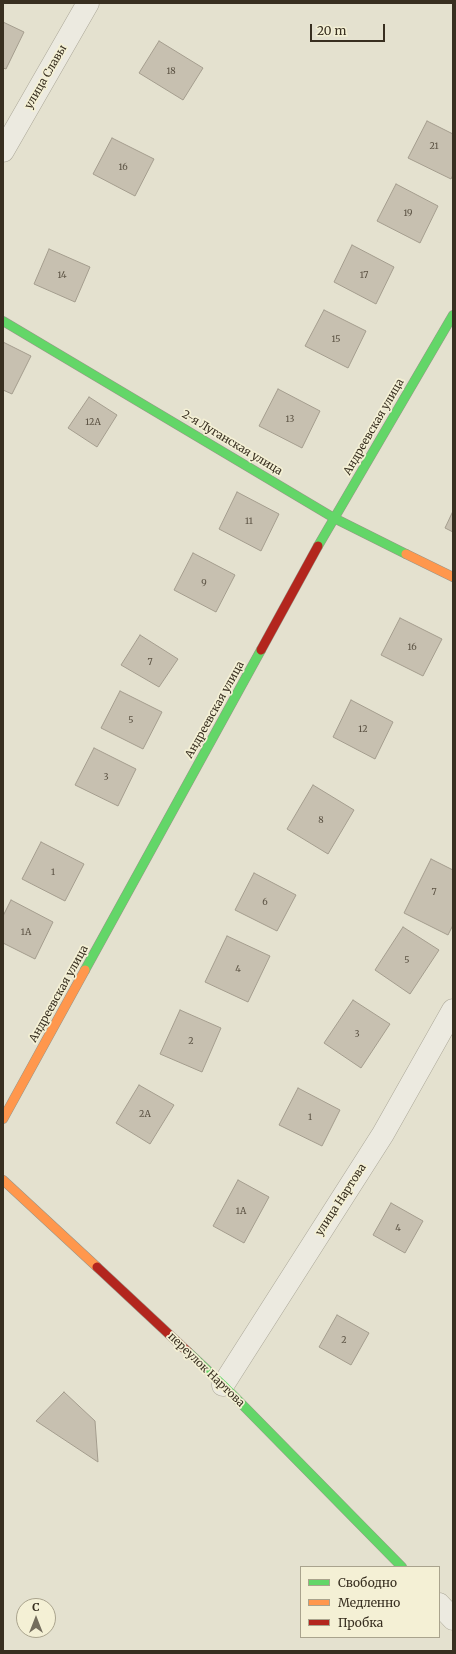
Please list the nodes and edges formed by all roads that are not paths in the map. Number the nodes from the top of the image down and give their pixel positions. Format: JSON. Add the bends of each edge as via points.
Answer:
{"nodes":[{"id":1,"x":88,"y":3,"type":"edge"},
{"id":2,"x":3,"y":151,"type":"edge"},
{"id":3,"x":453,"y":315,"type":"edge"},
{"id":4,"x":3,"y":321,"type":"edge"},
{"id":5,"x":334,"y":518,"type":"junction"},
{"id":6,"x":453,"y":576,"type":"edge"},
{"id":7,"x":453,"y":1010,"type":"edge"},
{"id":8,"x":3,"y":1119,"type":"edge"},
{"id":9,"x":3,"y":1180,"type":"edge"},
{"id":10,"x":223,"y":1385,"type":"junction"},
{"id":11,"x":401,"y":1566,"type":"edge"},
{"id":12,"x":440,"y":1605,"type":"edge"},
{"id":13,"x":453,"y":1619,"type":"edge"}],
"edges":[{"from":1,"to":2,"type":"street","name":"улица Славы"},
{"from":3,"to":5,"type":"street","name":"Андреевская улица"},
{"from":4,"to":5,"type":"street","name":"2-я Луганская улица"},
{"from":5,"to":6,"type":"street","name":"2-я Луганская улица"},
{"from":5,"to":8,"type":"street","name":"Андреевская улица"},
{"from":7,"to":10,"type":"street","name":"улица Нартова","via":[[383,1134]]},
{"from":9,"to":10,"type":"street","name":"переулок Нартова"},
{"from":10,"to":11,"type":"street","name":"переулок Нартова"},
{"from":12,"to":13,"type":"street"}]}
